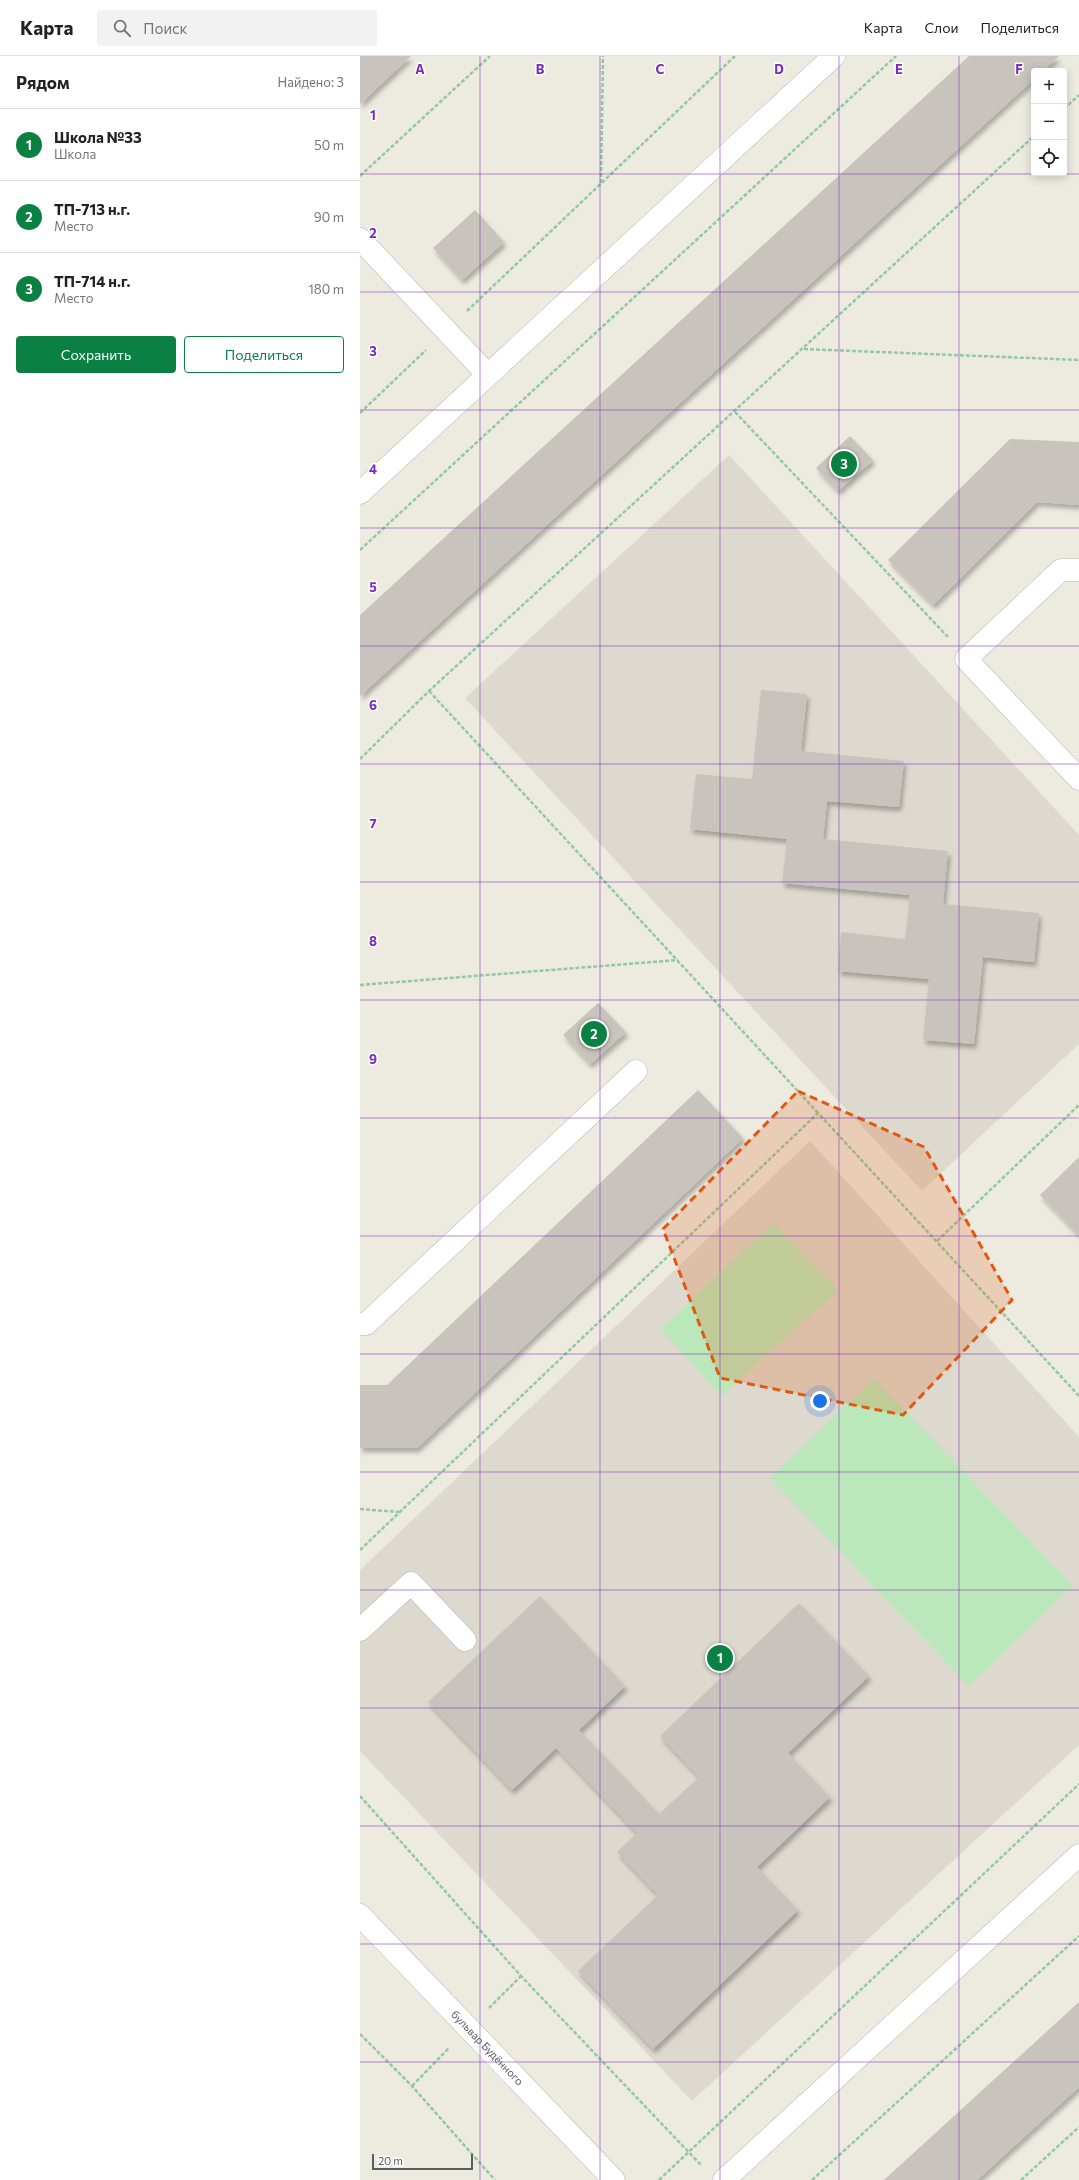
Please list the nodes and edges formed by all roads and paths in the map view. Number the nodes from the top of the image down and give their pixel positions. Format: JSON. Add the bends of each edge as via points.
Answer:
{"nodes":[{"id":1,"x":490,"y":56,"type":"edge"},
{"id":2,"x":603,"y":56,"type":"edge"},
{"id":3,"x":735,"y":56,"type":"edge"},
{"id":4,"x":834,"y":56,"type":"edge"},
{"id":5,"x":896,"y":56,"type":"edge"},
{"id":6,"x":1079,"y":95,"type":"edge"},
{"id":7,"x":1067,"y":106,"type":"edge"},
{"id":8,"x":1031,"y":139,"type":"edge"},
{"id":9,"x":360,"y":176,"type":"edge"},
{"id":10,"x":601,"y":183,"type":"junction"},
{"id":11,"x":360,"y":239,"type":"edge"},
{"id":12,"x":446,"y":330,"type":"junction"},
{"id":13,"x":803,"y":348,"type":"junction"},
{"id":14,"x":1079,"y":360,"type":"edge"},
{"id":15,"x":488,"y":375,"type":"junction"},
{"id":16,"x":735,"y":412,"type":"junction"},
{"id":17,"x":360,"y":413,"type":"edge"},
{"id":18,"x":360,"y":493,"type":"edge"},
{"id":19,"x":360,"y":550,"type":"edge"},
{"id":20,"x":1079,"y":570,"type":"edge"},
{"id":21,"x":949,"y":639,"type":"dead end"},
{"id":22,"x":429,"y":691,"type":"junction"},
{"id":23,"x":360,"y":759,"type":"edge"},
{"id":24,"x":1079,"y":779,"type":"edge"},
{"id":25,"x":678,"y":960,"type":"junction"},
{"id":26,"x":360,"y":986,"type":"edge"},
{"id":27,"x":636,"y":1071,"type":"dead end"},
{"id":28,"x":1079,"y":1105,"type":"edge"},
{"id":29,"x":818,"y":1113,"type":"junction"},
{"id":30,"x":936,"y":1241,"type":"junction"},
{"id":31,"x":360,"y":1324,"type":"edge"},
{"id":32,"x":1079,"y":1396,"type":"edge"},
{"id":33,"x":360,"y":1509,"type":"edge"},
{"id":34,"x":400,"y":1512,"type":"junction"},
{"id":35,"x":360,"y":1550,"type":"edge"},
{"id":36,"x":360,"y":1630,"type":"edge"},
{"id":37,"x":465,"y":1640,"type":"dead end"},
{"id":38,"x":1079,"y":1784,"type":"edge"},
{"id":39,"x":360,"y":1796,"type":"edge"},
{"id":40,"x":1079,"y":1855,"type":"edge"},
{"id":41,"x":360,"y":1915,"type":"edge"},
{"id":42,"x":1079,"y":1936,"type":"edge"},
{"id":43,"x":360,"y":2034,"type":"edge"},
{"id":44,"x":1079,"y":2127,"type":"edge"},
{"id":45,"x":689,"y":2152,"type":"junction"},
{"id":46,"x":704,"y":2169,"type":"dead end"},
{"id":47,"x":495,"y":2180,"type":"edge"},
{"id":48,"x":614,"y":2180,"type":"edge"},
{"id":49,"x":659,"y":2180,"type":"edge"},
{"id":50,"x":724,"y":2180,"type":"edge"},
{"id":51,"x":812,"y":2180,"type":"edge"},
{"id":52,"x":1021,"y":2180,"type":"edge"}],
"edges":[{"from":1,"to":9,"type":"path"},
{"from":2,"to":10,"type":"path"},
{"from":3,"to":10,"type":"path"},
{"from":4,"to":15,"type":"street"},
{"from":5,"to":19,"type":"path"},
{"from":6,"to":7,"type":"path"},
{"from":8,"to":13,"type":"path"},
{"from":10,"to":12,"type":"path"},
{"from":11,"to":12,"type":"street"},
{"from":12,"to":15,"type":"street"},
{"from":12,"to":17,"type":"path"},
{"from":13,"to":14,"type":"path"},
{"from":13,"to":16,"type":"path"},
{"from":15,"to":18,"type":"street"},
{"from":16,"to":21,"type":"path"},
{"from":16,"to":22,"type":"path"},
{"from":20,"to":24,"type":"street","via":[[1061,570],[966,659]]},
{"from":22,"to":23,"type":"path"},
{"from":22,"to":25,"type":"path"},
{"from":25,"to":26,"type":"path"},
{"from":25,"to":29,"type":"path"},
{"from":27,"to":31,"type":"street","via":[[366,1324]]},
{"from":28,"to":30,"type":"path"},
{"from":29,"to":30,"type":"path"},
{"from":29,"to":34,"type":"path"},
{"from":30,"to":32,"type":"path"},
{"from":33,"to":34,"type":"path"},
{"from":34,"to":35,"type":"path"},
{"from":36,"to":37,"type":"street","via":[[411,1583]]},
{"from":38,"to":45,"type":"path"},
{"from":39,"to":45,"type":"path","via":[[521,1976]]},
{"from":40,"to":50,"type":"street"},
{"from":41,"to":48,"type":"street","name":"бульвар Будённого"},
{"from":42,"to":51,"type":"path"},
{"from":43,"to":47,"type":"path","via":[[412,2086]]},
{"from":44,"to":52,"type":"path"},
{"from":45,"to":46,"type":"path"},
{"from":45,"to":49,"type":"path"}]}
